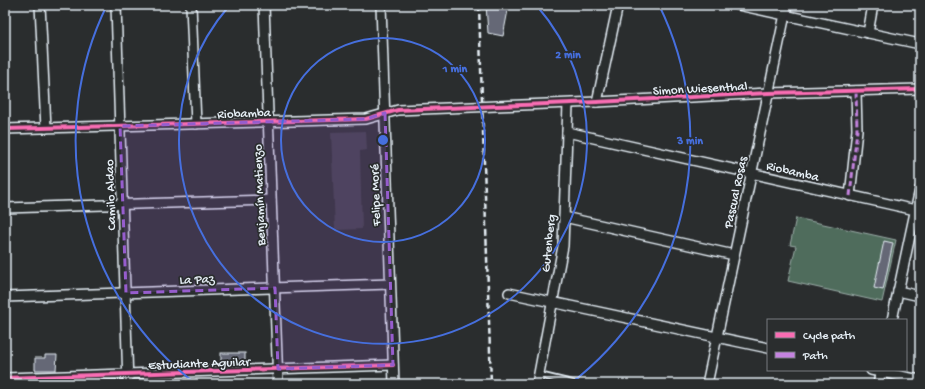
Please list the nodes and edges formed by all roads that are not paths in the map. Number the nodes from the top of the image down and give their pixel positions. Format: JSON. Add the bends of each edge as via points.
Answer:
{"nodes":[{"id":1,"x":40,"y":5,"type":"edge"},
{"id":2,"x":116,"y":5,"type":"edge"},
{"id":3,"x":191,"y":5,"type":"edge"},
{"id":4,"x":264,"y":5,"type":"edge"},
{"id":5,"x":381,"y":5,"type":"edge"},
{"id":6,"x":618,"y":5,"type":"edge"},
{"id":7,"x":738,"y":5,"type":"edge"},
{"id":8,"x":787,"y":5,"type":"edge"},
{"id":9,"x":873,"y":5,"type":"edge"},
{"id":10,"x":785,"y":15,"type":"junction"},
{"id":11,"x":868,"y":33,"type":"junction"},
{"id":12,"x":920,"y":44,"type":"edge"},
{"id":13,"x":920,"y":89,"type":"edge"},
{"id":14,"x":856,"y":91,"type":"junction"},
{"id":15,"x":768,"y":93,"type":"junction"},
{"id":16,"x":597,"y":102,"type":"junction"},
{"id":17,"x":568,"y":104,"type":"junction"},
{"id":18,"x":482,"y":107,"type":"joint"},
{"id":19,"x":384,"y":113,"type":"junction"},
{"id":20,"x":268,"y":122,"type":"junction"},
{"id":21,"x":196,"y":124,"type":"junction"},
{"id":22,"x":120,"y":126,"type":"junction"},
{"id":23,"x":46,"y":128,"type":"junction"},
{"id":24,"x":5,"y":130,"type":"edge"},
{"id":25,"x":567,"y":132,"type":"junction"},
{"id":26,"x":751,"y":174,"type":"junction"},
{"id":27,"x":920,"y":189,"type":"edge"},
{"id":28,"x":850,"y":196,"type":"junction"},
{"id":29,"x":271,"y":200,"type":"junction"},
{"id":30,"x":123,"y":204,"type":"junction"},
{"id":31,"x":5,"y":208,"type":"edge"},
{"id":32,"x":918,"y":211,"type":"edge"},
{"id":33,"x":564,"y":217,"type":"junction"},
{"id":34,"x":734,"y":255,"type":"junction"},
{"id":35,"x":390,"y":284,"type":"junction"},
{"id":36,"x":275,"y":288,"type":"junction"},
{"id":37,"x":898,"y":291,"type":"junction"},
{"id":38,"x":126,"y":293,"type":"junction"},
{"id":39,"x":509,"y":293,"type":"dead end"},
{"id":40,"x":920,"y":296,"type":"edge"},
{"id":41,"x":5,"y":297,"type":"edge"},
{"id":42,"x":552,"y":302,"type":"junction"},
{"id":43,"x":892,"y":319,"type":"edge"},
{"id":44,"x":717,"y":337,"type":"junction"},
{"id":45,"x":767,"y":348,"type":"edge"},
{"id":46,"x":393,"y":365,"type":"junction"},
{"id":47,"x":278,"y":369,"type":"junction"},
{"id":48,"x":881,"y":371,"type":"edge"},
{"id":49,"x":128,"y":374,"type":"junction"},
{"id":50,"x":5,"y":378,"type":"edge"},
{"id":51,"x":538,"y":379,"type":"edge"},
{"id":52,"x":920,"y":380,"type":"edge"},
{"id":53,"x":128,"y":384,"type":"edge"},
{"id":54,"x":278,"y":384,"type":"edge"},
{"id":55,"x":394,"y":384,"type":"edge"},
{"id":56,"x":576,"y":384,"type":"edge"},
{"id":57,"x":707,"y":384,"type":"edge"},
{"id":58,"x":878,"y":384,"type":"edge"}],
"edges":[{"from":1,"to":23,"type":"street"},
{"from":2,"to":22,"type":"street","name":"Camilo Aldao"},
{"from":3,"to":21,"type":"street"},
{"from":4,"to":20,"type":"street","name":"Benjamín Matienzo"},
{"from":5,"to":19,"type":"street","name":"Felipe Moré"},
{"from":6,"to":16,"type":"street"},
{"from":7,"to":10,"type":"street"},
{"from":8,"to":10,"type":"street","name":"Pascual Rosas"},
{"from":9,"to":11,"type":"street"},
{"from":10,"to":11,"type":"street"},
{"from":10,"to":15,"type":"street","name":"Pascual Rosas"},
{"from":11,"to":12,"type":"street"},
{"from":13,"to":14,"type":"street","name":"Simon Wiesenthal"},
{"from":14,"to":15,"type":"street","name":"Simon Wiesenthal"},
{"from":14,"to":28,"type":"street","via":[[857,130]]},
{"from":15,"to":16,"type":"street","name":"Simon Wiesenthal"},
{"from":15,"to":26,"type":"street","name":"Pascual Rosas"},
{"from":16,"to":17,"type":"street","name":"Simon Wiesenthal"},
{"from":17,"to":18,"type":"street","name":"Simon Wiesenthal"},
{"from":17,"to":25,"type":"street","name":"Gutenberg"},
{"from":18,"to":19,"type":"street","name":"Riobamba","via":[[398,110]]},
{"from":19,"to":20,"type":"street","name":"Riobamba","via":[[366,119]]},
{"from":19,"to":35,"type":"street","name":"Felipe Moré"},
{"from":20,"to":21,"type":"street","name":"Riobamba"},
{"from":20,"to":29,"type":"street","name":"Benjamín Matienzo"},
{"from":21,"to":22,"type":"street","name":"Riobamba"},
{"from":22,"to":23,"type":"street","name":"Riobamba"},
{"from":22,"to":30,"type":"street","name":"Camilo Aldao"},
{"from":23,"to":24,"type":"street","name":"Riobamba"},
{"from":25,"to":26,"type":"street","name":"Riobamba"},
{"from":25,"to":33,"type":"street","name":"Gutenberg"},
{"from":26,"to":28,"type":"street","name":"Riobamba"},
{"from":26,"to":34,"type":"street","name":"Pascual Rosas"},
{"from":27,"to":32,"type":"street"},
{"from":28,"to":32,"type":"street","name":"Riobamba"},
{"from":29,"to":30,"type":"street"},
{"from":29,"to":36,"type":"street","name":"Benjamín Matienzo"},
{"from":30,"to":31,"type":"street"},
{"from":30,"to":38,"type":"street","name":"Camilo Aldao"},
{"from":32,"to":37,"type":"street"},
{"from":33,"to":34,"type":"street"},
{"from":33,"to":42,"type":"street","name":"Gutenberg","via":[[563,246]]},
{"from":34,"to":44,"type":"street","name":"Pascual Rosas"},
{"from":35,"to":36,"type":"street","name":"La Paz"},
{"from":35,"to":46,"type":"street","name":"Felipe Moré"},
{"from":36,"to":38,"type":"street","name":"La Paz"},
{"from":36,"to":47,"type":"street","name":"Benjamín Matienzo"},
{"from":37,"to":40,"type":"street"},
{"from":37,"to":43,"type":"street"},
{"from":38,"to":41,"type":"street","name":"La Paz"},
{"from":38,"to":49,"type":"street","name":"Camilo Aldao"},
{"from":39,"to":42,"type":"street"},
{"from":42,"to":44,"type":"street"},
{"from":42,"to":51,"type":"street","name":"Gutenberg"},
{"from":44,"to":45,"type":"street"},
{"from":44,"to":57,"type":"street","name":"Pascual Rosas"},
{"from":46,"to":47,"type":"street","name":"Estudiante Aguilar"},
{"from":46,"to":55,"type":"street","name":"Felipe Moré"},
{"from":47,"to":49,"type":"street","name":"Estudiante Aguilar"},
{"from":47,"to":54,"type":"street","name":"Benjamín Matienzo"},
{"from":48,"to":52,"type":"street"},
{"from":48,"to":58,"type":"street"},
{"from":49,"to":50,"type":"street","name":"Estudiante Aguilar"},
{"from":49,"to":53,"type":"street","name":"Camilo Aldao"},
{"from":51,"to":56,"type":"lane"}]}
